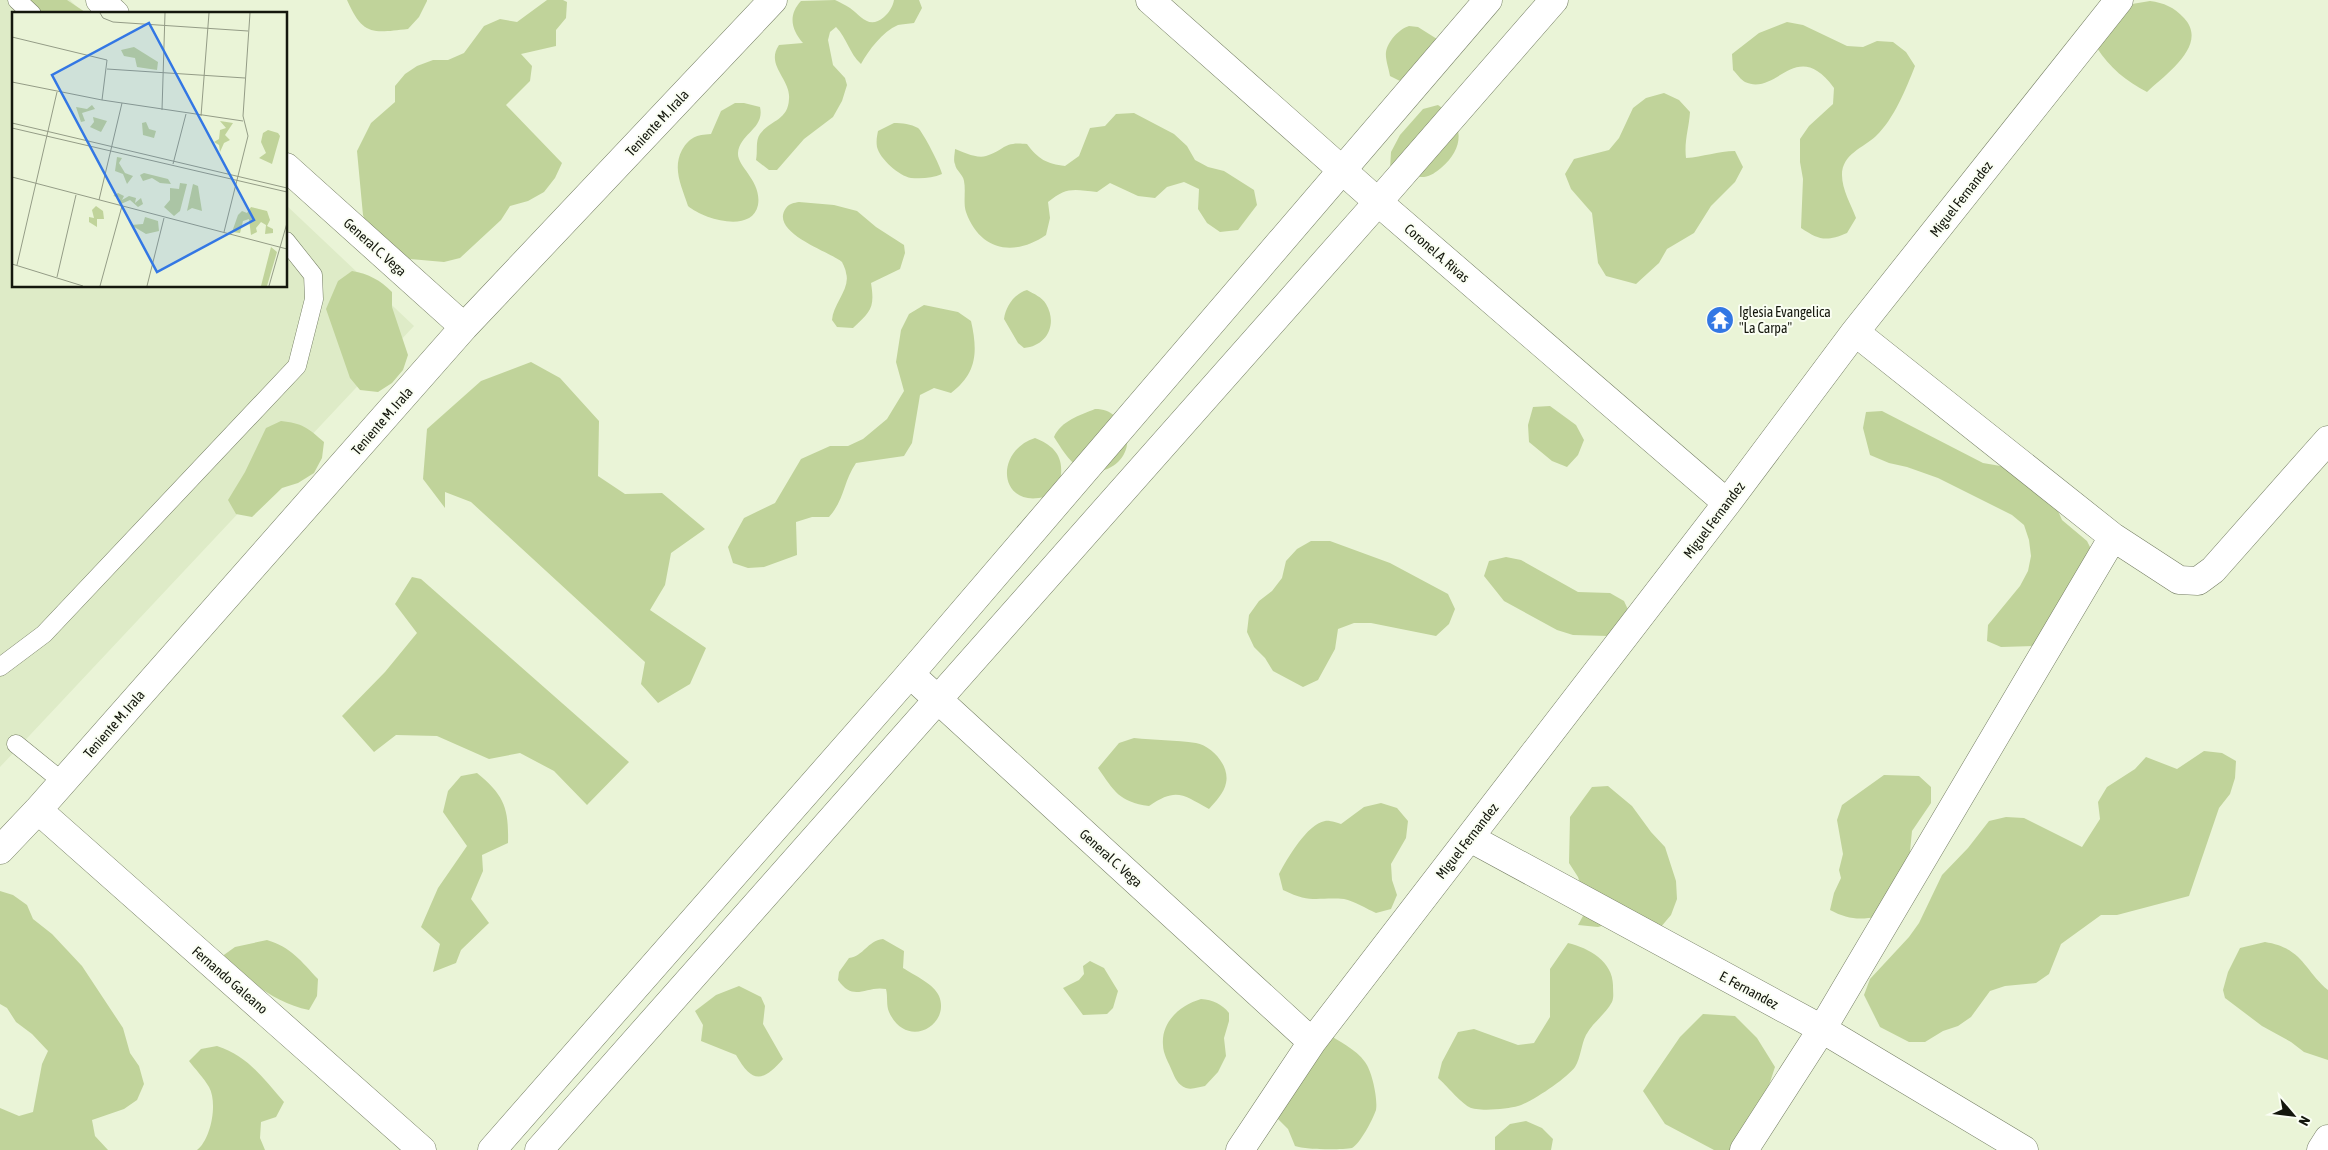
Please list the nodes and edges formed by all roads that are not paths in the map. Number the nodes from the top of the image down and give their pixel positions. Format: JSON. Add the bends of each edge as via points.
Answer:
{"nodes":[{"id":1,"x":17,"y":0,"type":"edge"},
{"id":2,"x":100,"y":0,"type":"edge"},
{"id":3,"x":774,"y":0,"type":"edge"},
{"id":4,"x":1150,"y":0,"type":"edge"},
{"id":5,"x":1488,"y":0,"type":"edge"},
{"id":6,"x":1554,"y":0,"type":"edge"},
{"id":7,"x":2119,"y":0,"type":"edge"},
{"id":8,"x":30,"y":12,"type":"edge"},
{"id":9,"x":113,"y":12,"type":"edge"},
{"id":10,"x":288,"y":169,"type":"edge"},
{"id":11,"x":1341,"y":170,"type":"junction"},
{"id":12,"x":1378,"y":202,"type":"junction"},
{"id":13,"x":288,"y":244,"type":"edge"},
{"id":14,"x":464,"y":327,"type":"junction"},
{"id":15,"x":1855,"y":332,"type":"junction"},
{"id":16,"x":2328,"y":440,"type":"edge"},
{"id":17,"x":1727,"y":503,"type":"junction"},
{"id":18,"x":2113,"y":537,"type":"junction"},
{"id":19,"x":0,"y":667,"type":"edge"},
{"id":20,"x":910,"y":674,"type":"junction"},
{"id":21,"x":938,"y":700,"type":"junction"},
{"id":22,"x":16,"y":744,"type":"dead end"},
{"id":23,"x":63,"y":782,"type":"junction"},
{"id":24,"x":38,"y":810,"type":"junction"},
{"id":25,"x":1470,"y":838,"type":"junction"},
{"id":26,"x":0,"y":850,"type":"edge"},
{"id":27,"x":1822,"y":1029,"type":"junction"},
{"id":28,"x":1312,"y":1042,"type":"junction"},
{"id":29,"x":2328,"y":1139,"type":"edge"},
{"id":30,"x":422,"y":1150,"type":"edge"},
{"id":31,"x":492,"y":1150,"type":"edge"},
{"id":32,"x":539,"y":1150,"type":"edge"},
{"id":33,"x":1240,"y":1150,"type":"edge"},
{"id":34,"x":1744,"y":1150,"type":"edge"},
{"id":35,"x":2024,"y":1150,"type":"edge"},
{"id":36,"x":2322,"y":1150,"type":"edge"}],
"edges":[{"from":1,"to":8,"type":"lane"},
{"from":2,"to":9,"type":"street"},
{"from":3,"to":14,"type":"street","name":"Teniente M. Irala"},
{"from":4,"to":11,"type":"street","name":"Coronel A. Rivas"},
{"from":5,"to":11,"type":"street"},
{"from":6,"to":12,"type":"street"},
{"from":7,"to":15,"type":"street","name":"Miguel Fernandez"},
{"from":10,"to":14,"type":"street","name":"General C. Vega"},
{"from":11,"to":12,"type":"street","name":"Coronel A. Rivas"},
{"from":11,"to":20,"type":"street"},
{"from":12,"to":17,"type":"street","name":"Coronel A. Rivas"},
{"from":12,"to":21,"type":"street"},
{"from":13,"to":19,"type":"lane","via":[[313,275],[314,299],[297,366],[44,634]]},
{"from":14,"to":23,"type":"street","name":"Teniente M. Irala"},
{"from":15,"to":17,"type":"street","name":"Miguel Fernandez"},
{"from":15,"to":18,"type":"street"},
{"from":16,"to":18,"type":"street","via":[[2213,570],[2198,581],[2179,580]]},
{"from":17,"to":25,"type":"street","name":"Miguel Fernandez"},
{"from":18,"to":27,"type":"street"},
{"from":20,"to":21,"type":"street","name":"General C. Vega"},
{"from":20,"to":31,"type":"street"},
{"from":21,"to":28,"type":"street","name":"General C. Vega"},
{"from":21,"to":32,"type":"street"},
{"from":22,"to":23,"type":"lane"},
{"from":23,"to":24,"type":"street","name":"Teniente M. Irala"},
{"from":24,"to":26,"type":"street","name":"Teniente M. Irala"},
{"from":24,"to":30,"type":"street","name":"Fernando Galeano"},
{"from":25,"to":27,"type":"street","name":"E. Fernandez"},
{"from":25,"to":28,"type":"street","name":"Miguel Fernandez"},
{"from":27,"to":34,"type":"street"},
{"from":27,"to":35,"type":"street","name":"E. Fernandez"},
{"from":28,"to":33,"type":"street","name":"Miguel Fernandez"},
{"from":29,"to":36,"type":"street"}]}
